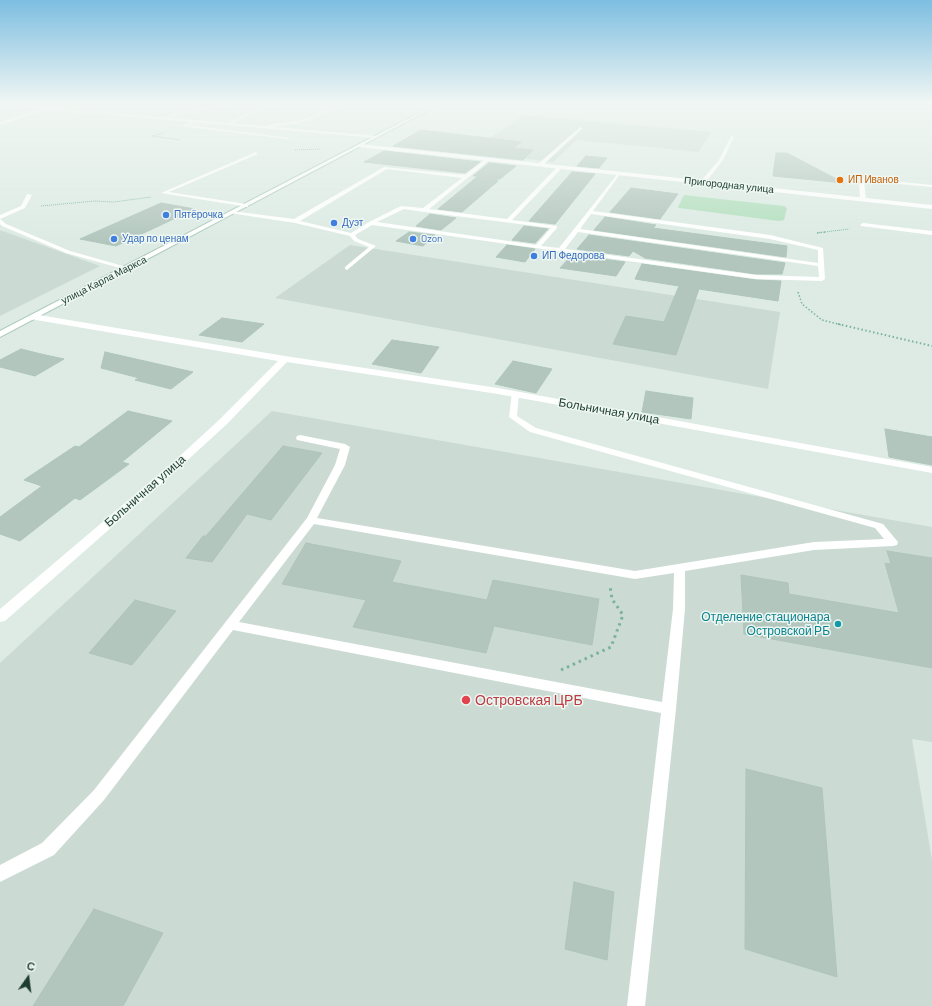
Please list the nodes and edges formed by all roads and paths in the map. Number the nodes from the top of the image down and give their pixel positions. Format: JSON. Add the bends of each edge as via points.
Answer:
{"nodes":[{"id":1,"x":353,"y":150,"type":"edge"},
{"id":2,"x":399,"y":150,"type":"edge"},
{"id":3,"x":557,"y":150,"type":"edge"},
{"id":4,"x":726,"y":150,"type":"edge"},
{"id":5,"x":256,"y":153,"type":"dead end"},
{"id":6,"x":489,"y":159,"type":"junction"},
{"id":7,"x":540,"y":165,"type":"junction"},
{"id":8,"x":560,"y":167,"type":"junction"},
{"id":9,"x":619,"y":173,"type":"junction"},
{"id":10,"x":467,"y":177,"type":"junction"},
{"id":11,"x":703,"y":182,"type":"junction"},
{"id":12,"x":932,"y":186,"type":"edge"},
{"id":13,"x":163,"y":193,"type":"junction"},
{"id":14,"x":29,"y":195,"type":"dead end"},
{"id":15,"x":863,"y":199,"type":"junction"},
{"id":16,"x":246,"y":206,"type":"junction"},
{"id":17,"x":23,"y":207,"type":"junction"},
{"id":18,"x":932,"y":207,"type":"edge"},
{"id":19,"x":424,"y":210,"type":"junction"},
{"id":20,"x":590,"y":212,"type":"junction"},
{"id":21,"x":232,"y":213,"type":"junction"},
{"id":22,"x":0,"y":217,"type":"edge"},
{"id":23,"x":0,"y":221,"type":"edge"},
{"id":24,"x":508,"y":221,"type":"junction"},
{"id":25,"x":295,"y":222,"type":"junction"},
{"id":26,"x":371,"y":223,"type":"junction"},
{"id":27,"x":863,"y":225,"type":"dead end"},
{"id":28,"x":577,"y":230,"type":"junction"},
{"id":29,"x":932,"y":233,"type":"edge"},
{"id":30,"x":352,"y":234,"type":"junction"},
{"id":31,"x":538,"y":247,"type":"junction"},
{"id":32,"x":561,"y":250,"type":"junction"},
{"id":33,"x":821,"y":265,"type":"junction"},
{"id":34,"x":127,"y":268,"type":"junction"},
{"id":35,"x":347,"y":268,"type":"dead end"},
{"id":36,"x":794,"y":278,"type":"junction"},
{"id":37,"x":33,"y":317,"type":"junction"},
{"id":38,"x":0,"y":334,"type":"edge"},
{"id":39,"x":932,"y":346,"type":"edge"},
{"id":40,"x":285,"y":359,"type":"junction"},
{"id":41,"x":515,"y":394,"type":"junction"},
{"id":42,"x":300,"y":438,"type":"dead end"},
{"id":43,"x":932,"y":470,"type":"edge"},
{"id":44,"x":311,"y":520,"type":"junction"},
{"id":45,"x":680,"y":568,"type":"junction"},
{"id":46,"x":608,"y":570,"type":"junction"},
{"id":47,"x":0,"y":617,"type":"edge"},
{"id":48,"x":230,"y":625,"type":"junction"},
{"id":49,"x":555,"y":672,"type":"dead end"},
{"id":50,"x":669,"y":709,"type":"junction"},
{"id":51,"x":0,"y":874,"type":"edge"},
{"id":52,"x":636,"y":1006,"type":"edge"}],
"edges":[{"from":1,"to":16,"type":"street","name":"улица Карла Маркса"},
{"from":2,"to":6,"type":"street","name":"Пригородная улица"},
{"from":3,"to":7,"type":"lane"},
{"from":4,"to":11,"type":"lane"},
{"from":5,"to":13,"type":"lane"},
{"from":6,"to":7,"type":"street","name":"Пригородная улица"},
{"from":6,"to":10,"type":"lane"},
{"from":7,"to":8,"type":"street","name":"Пригородная улица"},
{"from":8,"to":9,"type":"street","name":"Пригородная улица"},
{"from":8,"to":24,"type":"lane"},
{"from":9,"to":11,"type":"street","name":"Пригородная улица"},
{"from":9,"to":20,"type":"lane"},
{"from":10,"to":19,"type":"lane"},
{"from":10,"to":25,"type":"lane","via":[[386,168]]},
{"from":11,"to":15,"type":"street","name":"Пригородная улица"},
{"from":12,"to":15,"type":"lane","via":[[861,179]]},
{"from":13,"to":16,"type":"lane"},
{"from":13,"to":17,"type":"path","via":[[153,197],[114,202],[95,201]]},
{"from":14,"to":17,"type":"lane"},
{"from":15,"to":18,"type":"street","name":"Пригородная улица"},
{"from":16,"to":21,"type":"street","name":"улица Карла Маркса"},
{"from":17,"to":22,"type":"lane"},
{"from":19,"to":24,"type":"lane"},
{"from":19,"to":26,"type":"lane","via":[[403,207]]},
{"from":20,"to":28,"type":"lane"},
{"from":20,"to":33,"type":"lane","via":[[770,237],[821,249]]},
{"from":21,"to":25,"type":"lane"},
{"from":21,"to":34,"type":"street","name":"улица Карла Маркса"},
{"from":23,"to":34,"type":"lane","via":[[68,252]]},
{"from":24,"to":31,"type":"lane","via":[[555,227]]},
{"from":25,"to":30,"type":"lane"},
{"from":26,"to":30,"type":"lane"},
{"from":26,"to":31,"type":"lane"},
{"from":27,"to":29,"type":"lane"},
{"from":28,"to":32,"type":"lane"},
{"from":28,"to":33,"type":"lane"},
{"from":30,"to":35,"type":"lane","via":[[356,240],[373,246]]},
{"from":31,"to":32,"type":"lane"},
{"from":32,"to":36,"type":"lane","via":[[756,278]]},
{"from":33,"to":36,"type":"lane","via":[[822,279]]},
{"from":34,"to":37,"type":"street","name":"улица Карла Маркса"},
{"from":36,"to":39,"type":"path","via":[[802,304],[822,320]]},
{"from":37,"to":38,"type":"street","name":"улица Карла Маркса"},
{"from":37,"to":40,"type":"street","name":"Больничная улица"},
{"from":40,"to":41,"type":"street","name":"Больничная улица"},
{"from":40,"to":47,"type":"street","name":"Больничная улица","via":[[175,466]]},
{"from":41,"to":43,"type":"street","name":"Больничная улица"},
{"from":41,"to":45,"type":"lane","via":[[513,417],[533,430],[879,526],[893,542],[814,546]]},
{"from":42,"to":44,"type":"lane","via":[[345,447],[340,465]]},
{"from":44,"to":46,"type":"lane"},
{"from":44,"to":48,"type":"lane"},
{"from":45,"to":46,"type":"lane","via":[[635,575]]},
{"from":45,"to":50,"type":"lane","via":[[679,609]]},
{"from":46,"to":49,"type":"path","via":[[612,599],[623,615],[611,647]]},
{"from":48,"to":50,"type":"lane"},
{"from":48,"to":51,"type":"lane","via":[[99,795],[48,849]]},
{"from":50,"to":52,"type":"lane"}]}
